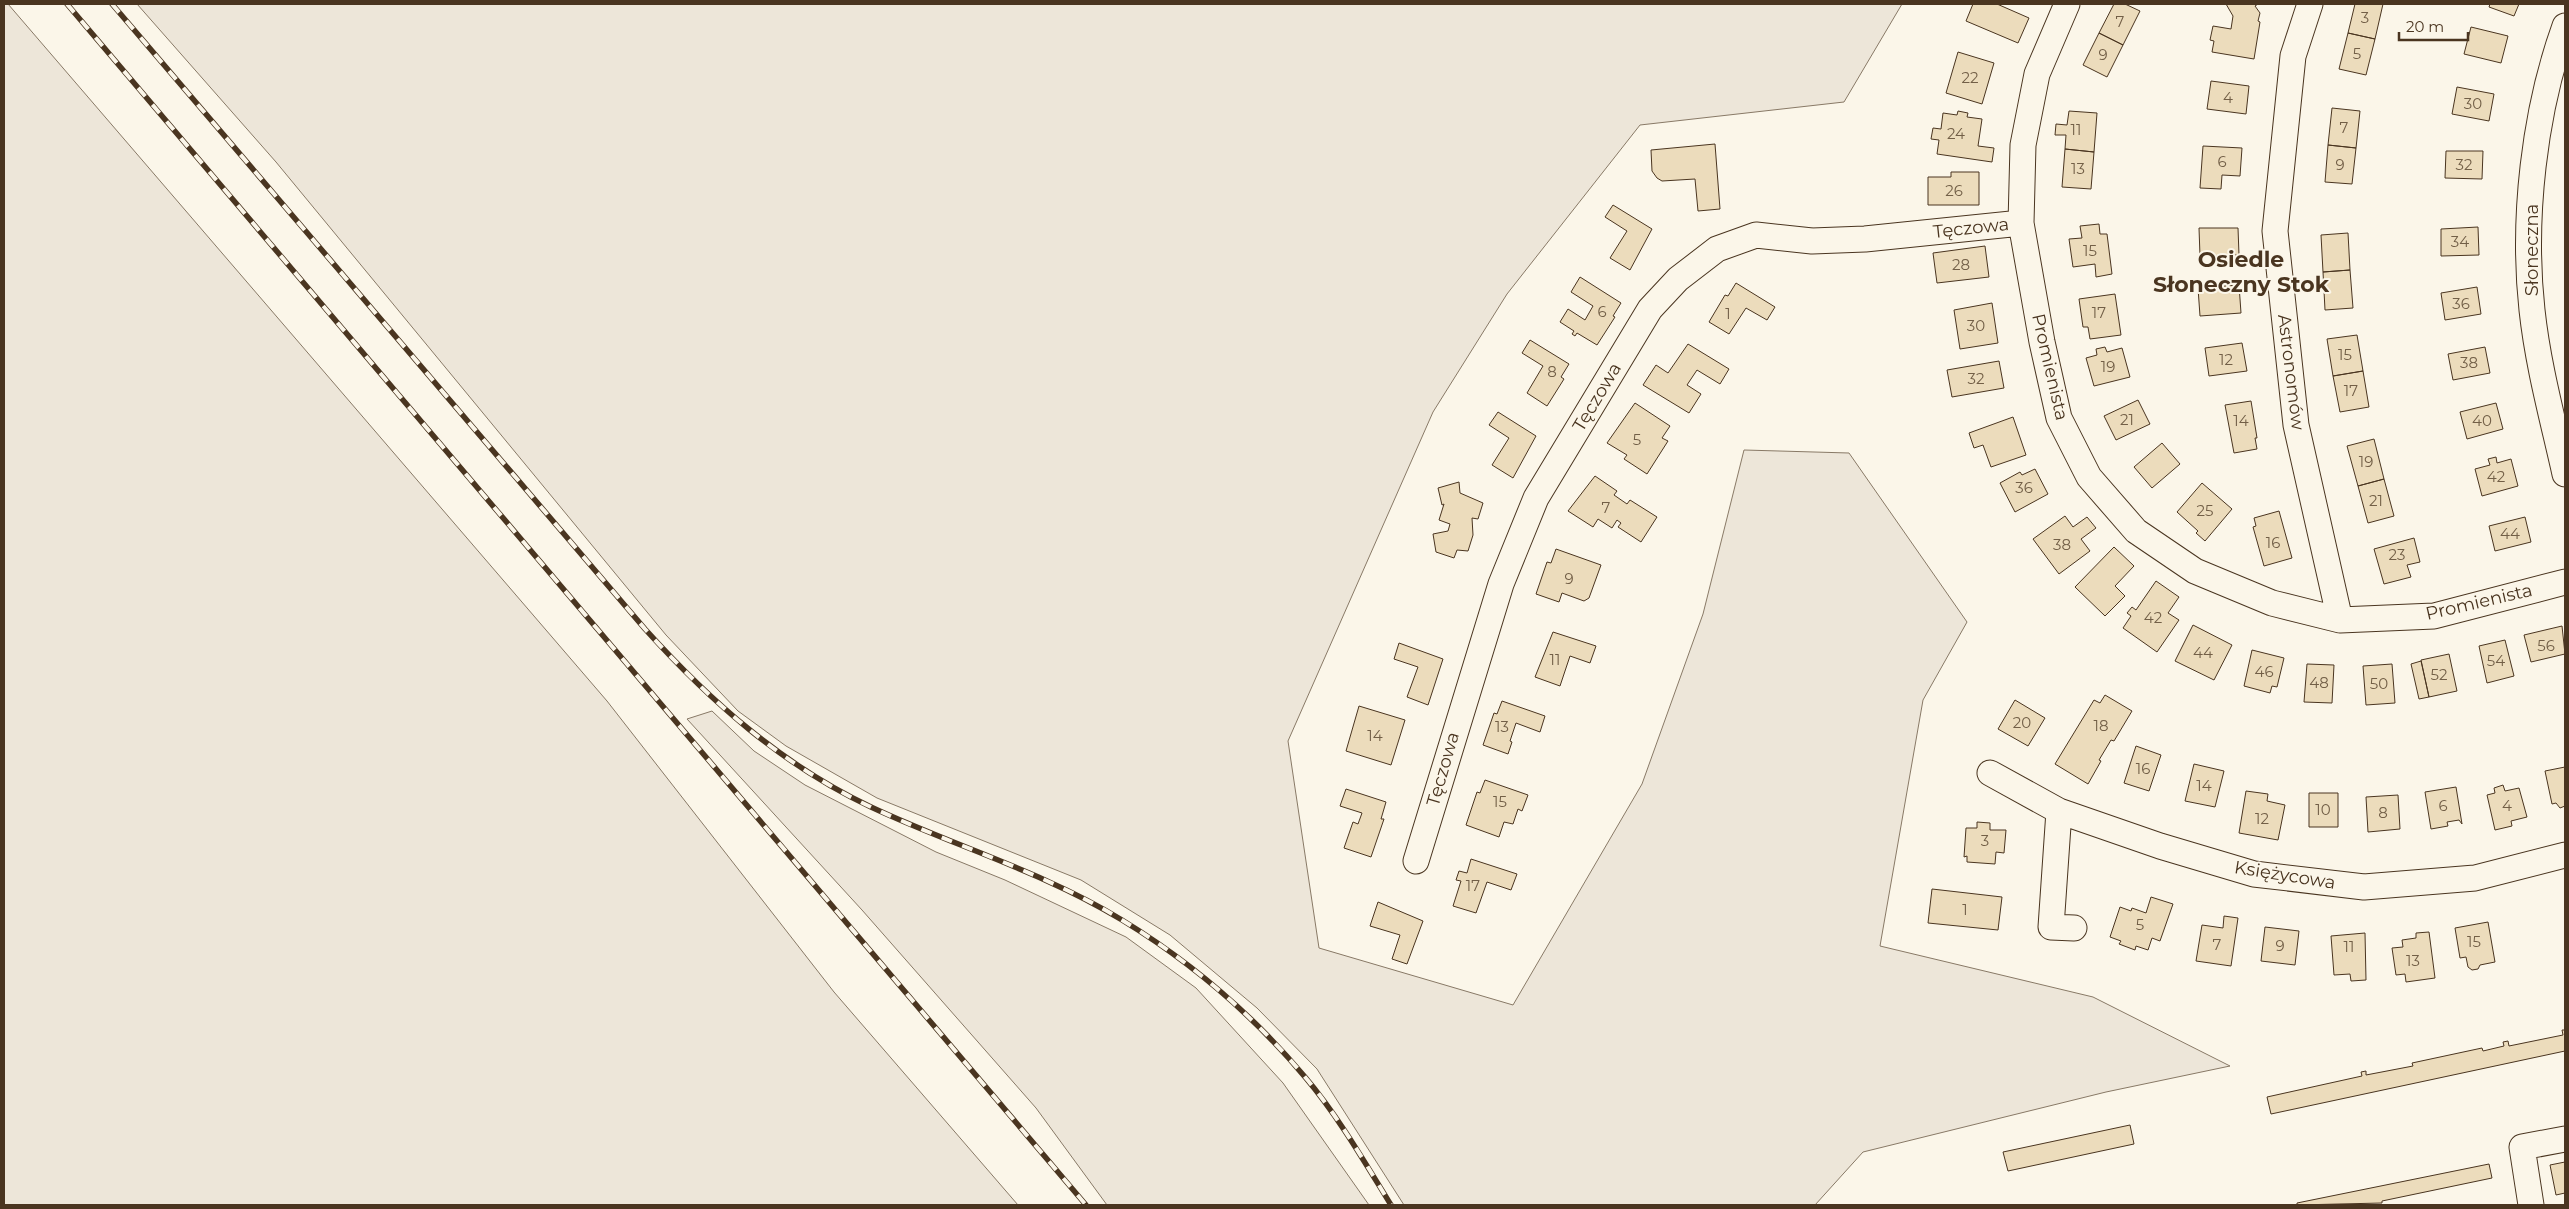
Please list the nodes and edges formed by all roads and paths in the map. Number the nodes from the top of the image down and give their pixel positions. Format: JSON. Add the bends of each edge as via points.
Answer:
{"nodes":[{"id":1,"x":2067,"y":4,"type":"edge"},
{"id":2,"x":2310,"y":4,"type":"edge"},
{"id":3,"x":2565,"y":26,"type":"edge"},
{"id":4,"x":2021,"y":223,"type":"junction"},
{"id":5,"x":2565,"y":474,"type":"edge"},
{"id":6,"x":2565,"y":582,"type":"edge"},
{"id":7,"x":2340,"y":620,"type":"junction"},
{"id":8,"x":1990,"y":773,"type":"dead end"},
{"id":9,"x":2059,"y":811,"type":"junction"},
{"id":10,"x":2565,"y":855,"type":"edge"},
{"id":11,"x":1416,"y":861,"type":"dead end"},
{"id":12,"x":2074,"y":928,"type":"dead end"},
{"id":13,"x":2565,"y":1139,"type":"edge"},
{"id":14,"x":2531,"y":1205,"type":"edge"}],
"edges":[{"from":1,"to":4,"type":"street","name":"Promienista","via":[[2037,74],[2023,145]]},
{"from":2,"to":7,"type":"street","name":"Astronomów","via":[[2292,56],[2275,231],[2296,425]]},
{"from":3,"to":5,"type":"street","name":"Słoneczna","via":[[2556,50],[2534,154],[2530,230],[2532,310],[2545,389]]},
{"from":4,"to":7,"type":"street","name":"Promienista","via":[[2059,418],[2089,476],[2136,531],[2195,571],[2272,603]]},
{"from":4,"to":11,"type":"street","name":"Tęczowa","via":[[1812,241],[1756,235],[1717,249],[1678,279],[1650,309],[1536,498],[1500,584]]},
{"from":6,"to":7,"type":"street","name":"Promienista","via":[[2434,616]]},
{"from":8,"to":9,"type":"street","name":"Księżycowa"},
{"from":9,"to":10,"type":"street","name":"Księżycowa","via":[[2254,874],[2364,887],[2475,878]]},
{"from":9,"to":12,"type":"street","via":[[2051,927]]},
{"from":13,"to":14,"type":"street","via":[[2522,1147]]}]}
